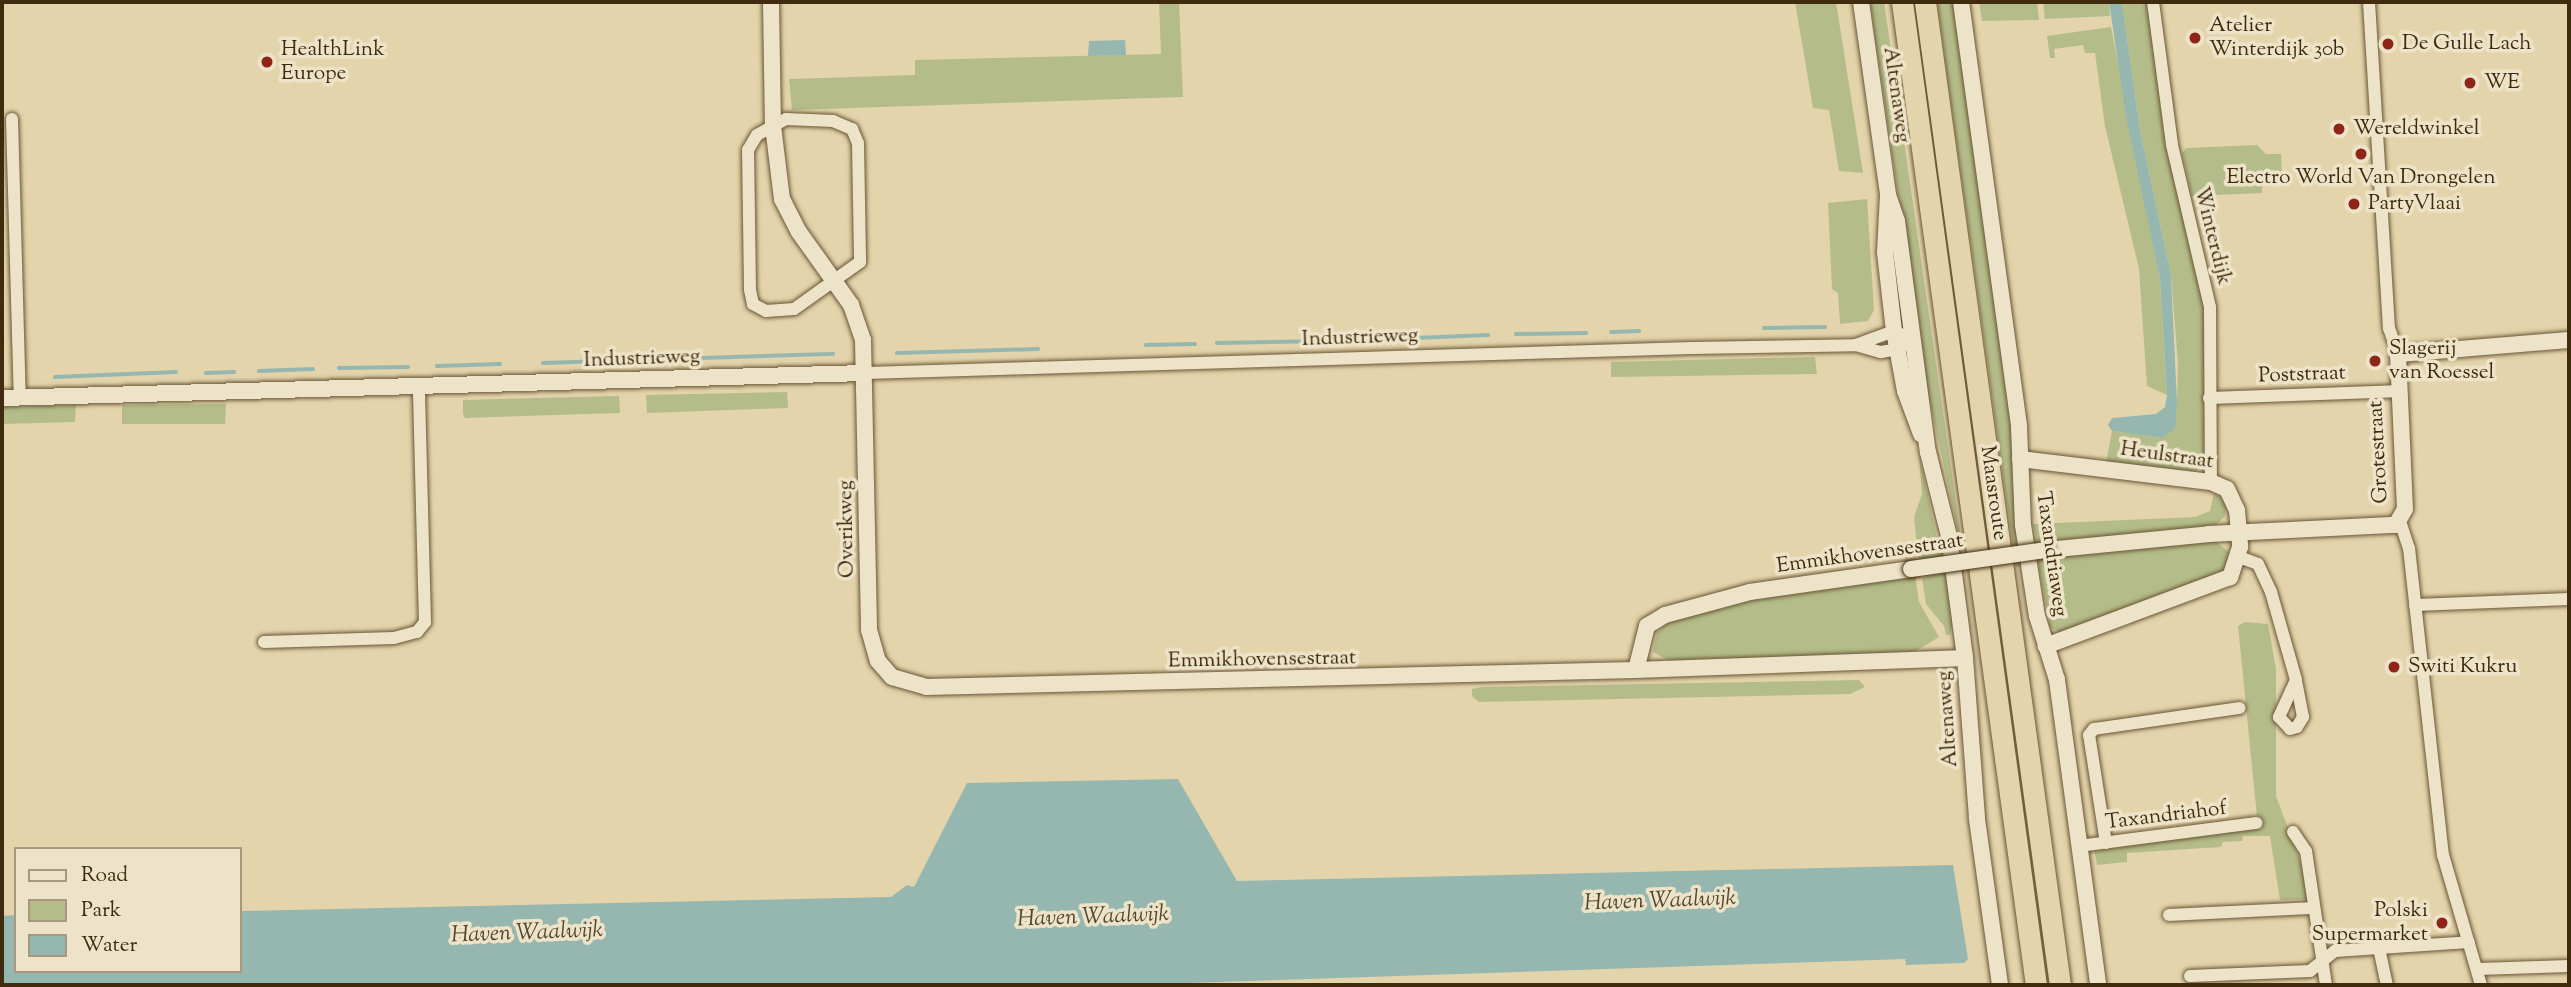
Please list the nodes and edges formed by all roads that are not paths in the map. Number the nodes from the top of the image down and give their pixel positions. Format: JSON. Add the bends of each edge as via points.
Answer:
{"nodes":[{"id":1,"x":771,"y":2,"type":"edge"},
{"id":2,"x":1861,"y":2,"type":"edge"},
{"id":3,"x":1902,"y":2,"type":"edge"},
{"id":4,"x":1925,"y":2,"type":"edge"},
{"id":5,"x":1961,"y":2,"type":"edge"},
{"id":6,"x":2153,"y":2,"type":"edge"},
{"id":7,"x":2369,"y":2,"type":"edge"},
{"id":8,"x":12,"y":119,"type":"dead end"},
{"id":9,"x":773,"y":126,"type":"junction"},
{"id":10,"x":1888,"y":195,"type":"junction"},
{"id":11,"x":836,"y":281,"type":"junction"},
{"id":12,"x":1894,"y":331,"type":"junction"},
{"id":13,"x":1913,"y":340,"type":"junction"},
{"id":14,"x":2569,"y":340,"type":"edge"},
{"id":15,"x":1856,"y":345,"type":"junction"},
{"id":16,"x":1898,"y":349,"type":"junction"},
{"id":17,"x":2398,"y":354,"type":"junction"},
{"id":18,"x":866,"y":373,"type":"junction"},
{"id":19,"x":419,"y":387,"type":"junction"},
{"id":20,"x":2396,"y":391,"type":"junction"},
{"id":21,"x":20,"y":397,"type":"junction"},
{"id":22,"x":2,"y":398,"type":"edge"},
{"id":23,"x":2209,"y":398,"type":"junction"},
{"id":24,"x":1928,"y":452,"type":"junction"},
{"id":25,"x":2020,"y":459,"type":"junction"},
{"id":26,"x":2211,"y":482,"type":"junction"},
{"id":27,"x":2400,"y":521,"type":"junction"},
{"id":28,"x":2239,"y":533,"type":"junction"},
{"id":29,"x":2239,"y":557,"type":"junction"},
{"id":30,"x":2569,"y":599,"type":"edge"},
{"id":31,"x":2415,"y":605,"type":"junction"},
{"id":32,"x":264,"y":642,"type":"dead end"},
{"id":33,"x":2045,"y":646,"type":"junction"},
{"id":34,"x":1965,"y":658,"type":"junction"},
{"id":35,"x":1636,"y":670,"type":"junction"},
{"id":36,"x":892,"y":677,"type":"joint"},
{"id":37,"x":2295,"y":680,"type":"dead end"},
{"id":38,"x":2239,"y":708,"type":"dead end"},
{"id":39,"x":2257,"y":823,"type":"dead end"},
{"id":40,"x":2292,"y":832,"type":"dead end"},
{"id":41,"x":2106,"y":843,"type":"junction"},
{"id":42,"x":2079,"y":846,"type":"junction"},
{"id":43,"x":2314,"y":908,"type":"junction"},
{"id":44,"x":2169,"y":915,"type":"dead end"},
{"id":45,"x":2469,"y":942,"type":"junction"},
{"id":46,"x":2379,"y":948,"type":"junction"},
{"id":47,"x":2323,"y":960,"type":"junction"},
{"id":48,"x":2569,"y":967,"type":"edge"},
{"id":49,"x":2478,"y":969,"type":"junction"},
{"id":50,"x":2190,"y":976,"type":"dead end"},
{"id":51,"x":2000,"y":985,"type":"edge"},
{"id":52,"x":2036,"y":985,"type":"edge"},
{"id":53,"x":2060,"y":985,"type":"edge"},
{"id":54,"x":2098,"y":985,"type":"edge"},
{"id":55,"x":2326,"y":985,"type":"edge"},
{"id":56,"x":2387,"y":985,"type":"edge"},
{"id":57,"x":2481,"y":985,"type":"edge"}],
"edges":[{"from":1,"to":9,"type":"street"},
{"from":2,"to":10,"type":"street","name":"Altenaweg"},
{"from":3,"to":52,"type":"highway","name":"Maasroute"},
{"from":4,"to":53,"type":"highway","name":"Maasroute"},
{"from":5,"to":25,"type":"street","name":"Taxandriaweg","via":[[2013,376]]},
{"from":6,"to":23,"type":"street","name":"Winterdijk","via":[[2172,145],[2210,307]]},
{"from":7,"to":17,"type":"street","name":"Grotestraat","via":[[2388,317]]},
{"from":8,"to":21,"type":"street"},
{"from":9,"to":11,"type":"street","via":[[787,213]]},
{"from":9,"to":11,"type":"street","via":[[786,119],[833,121],[852,129],[858,143],[860,262]]},
{"from":9,"to":11,"type":"street","via":[[757,135],[748,150],[753,303],[766,311],[794,309]]},
{"from":10,"to":12,"type":"street","name":"Altenaweg","via":[[1885,252]]},
{"from":10,"to":13,"type":"street","name":"Altenaweg","via":[[1898,221]]},
{"from":11,"to":18,"type":"street","via":[[851,304],[863,340]]},
{"from":12,"to":13,"type":"street"},
{"from":12,"to":15,"type":"street","name":"Industrieweg"},
{"from":12,"to":16,"type":"street","name":"Altenaweg"},
{"from":13,"to":16,"type":"street"},
{"from":13,"to":24,"type":"street","name":"Altenaweg"},
{"from":14,"to":17,"type":"street"},
{"from":15,"to":16,"type":"street","name":"Industrieweg","via":[[1868,352]]},
{"from":15,"to":18,"type":"street","name":"Industrieweg"},
{"from":16,"to":24,"type":"street","name":"Altenaweg","via":[[1905,391]]},
{"from":17,"to":20,"type":"street","name":"Grotestraat"},
{"from":18,"to":19,"type":"street","name":"Industrieweg"},
{"from":18,"to":36,"type":"street","name":"Overikweg","via":[[869,630],[878,661]]},
{"from":19,"to":21,"type":"street","name":"Industrieweg"},
{"from":19,"to":32,"type":"street","via":[[425,622],[417,632],[394,638]]},
{"from":20,"to":23,"type":"street","name":"Poststraat"},
{"from":20,"to":27,"type":"street","name":"Grotestraat","via":[[2405,509]]},
{"from":21,"to":22,"type":"street","name":"Industrieweg"},
{"from":23,"to":26,"type":"street","name":"Winterdijk"},
{"from":24,"to":34,"type":"street","name":"Altenaweg","via":[[1949,536]]},
{"from":25,"to":26,"type":"street","name":"Heulstraat"},
{"from":25,"to":33,"type":"street","name":"Taxandriaweg","via":[[2023,525]]},
{"from":26,"to":28,"type":"street","name":"Heulstraat","via":[[2227,489],[2234,500]]},
{"from":27,"to":28,"type":"street","name":"Emmikhovensestraat","via":[[2386,528]]},
{"from":27,"to":31,"type":"street","name":"Grotestraat","via":[[2409,548]]},
{"from":28,"to":29,"type":"street","name":"Heulstraat"},
{"from":28,"to":35,"type":"street","name":"Emmikhovensestraat","bridge":true,"via":[[2047,550],[1750,592],[1665,615],[1647,626]]},
{"from":29,"to":33,"type":"street","via":[[2230,577],[2218,584]]},
{"from":29,"to":37,"type":"street","via":[[2258,564],[2265,575]]},
{"from":30,"to":31,"type":"street"},
{"from":31,"to":45,"type":"street","name":"Grotestraat","via":[[2435,806],[2443,855]]},
{"from":33,"to":42,"type":"street","name":"Taxandriaweg","via":[[2057,680]]},
{"from":34,"to":35,"type":"street","name":"Emmikhovensestraat"},
{"from":34,"to":51,"type":"street","name":"Altenaweg","via":[[1974,793]]},
{"from":35,"to":36,"type":"street","name":"Emmikhovensestraat","via":[[926,687]]},
{"from":38,"to":41,"type":"street","via":[[2094,729],[2089,735]]},
{"from":39,"to":41,"type":"street","name":"Taxandriahof"},
{"from":40,"to":43,"type":"street","via":[[2306,852]]},
{"from":41,"to":42,"type":"street","name":"Taxandriahof"},
{"from":42,"to":54,"type":"street","name":"Taxandriaweg"},
{"from":43,"to":44,"type":"street"},
{"from":43,"to":47,"type":"street"},
{"from":45,"to":46,"type":"street"},
{"from":45,"to":49,"type":"street","name":"Grotestraat"},
{"from":46,"to":47,"type":"street","via":[[2335,951]]},
{"from":46,"to":56,"type":"street"},
{"from":47,"to":50,"type":"street","via":[[2310,971]]},
{"from":47,"to":55,"type":"street"},
{"from":48,"to":49,"type":"street"},
{"from":49,"to":57,"type":"street","name":"Grotestraat"}]}
